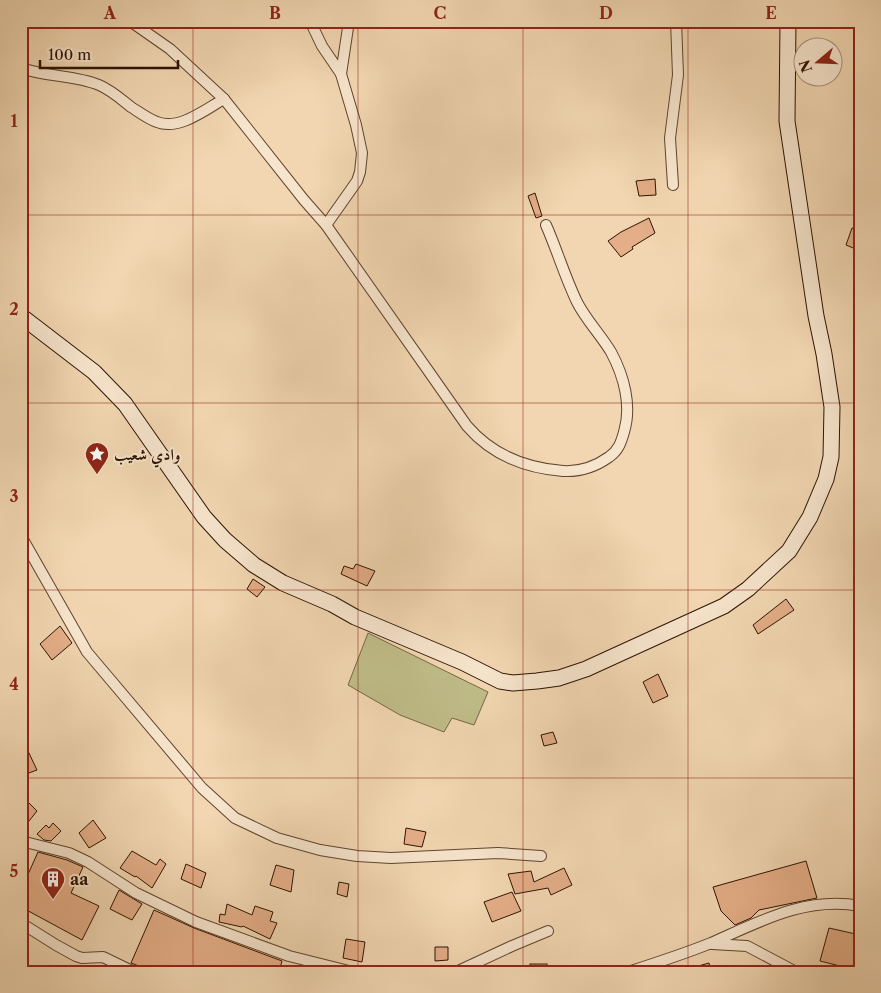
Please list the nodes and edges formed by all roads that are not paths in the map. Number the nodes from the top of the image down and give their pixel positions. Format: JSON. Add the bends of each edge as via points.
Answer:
{"nodes":[{"id":1,"x":130,"y":21,"type":"edge"},
{"id":2,"x":310,"y":21,"type":"edge"},
{"id":3,"x":349,"y":21,"type":"edge"},
{"id":4,"x":676,"y":21,"type":"edge"},
{"id":5,"x":788,"y":21,"type":"edge"},
{"id":6,"x":21,"y":68,"type":"edge"},
{"id":7,"x":341,"y":74,"type":"junction"},
{"id":8,"x":224,"y":99,"type":"junction"},
{"id":9,"x":673,"y":185,"type":"dead end"},
{"id":10,"x":546,"y":224,"type":"dead end"},
{"id":11,"x":326,"y":225,"type":"junction"},
{"id":12,"x":21,"y":316,"type":"edge"},
{"id":13,"x":21,"y":536,"type":"edge"},
{"id":14,"x":21,"y":841,"type":"edge"},
{"id":15,"x":541,"y":856,"type":"dead end"},
{"id":16,"x":860,"y":906,"type":"edge"},
{"id":17,"x":21,"y":923,"type":"edge"},
{"id":18,"x":548,"y":931,"type":"dead end"},
{"id":19,"x":709,"y":944,"type":"junction"},
{"id":20,"x":134,"y":972,"type":"edge"},
{"id":21,"x":353,"y":972,"type":"edge"},
{"id":22,"x":456,"y":972,"type":"edge"},
{"id":23,"x":628,"y":972,"type":"edge"},
{"id":24,"x":796,"y":972,"type":"edge"}],
"edges":[{"from":1,"to":8,"type":"street","via":[[170,49]]},
{"from":2,"to":7,"type":"street"},
{"from":3,"to":7,"type":"street"},
{"from":4,"to":9,"type":"street","via":[[678,74],[670,138]]},
{"from":5,"to":12,"type":"main road","via":[[787,121],[832,407],[831,457],[826,479],[810,517],[789,551],[748,589],[724,606],[586,669],[536,681],[500,681],[355,617],[283,583],[254,565],[204,517],[125,404],[94,372]]},
{"from":6,"to":8,"type":"street","via":[[99,85],[138,112],[167,124],[193,116]]},
{"from":7,"to":11,"type":"street","via":[[360,142],[362,163],[357,181]]},
{"from":8,"to":11,"type":"street"},
{"from":10,"to":11,"type":"street","via":[[576,300],[611,353],[628,404],[628,420],[621,444],[614,454],[577,471],[557,471],[518,463],[474,434]]},
{"from":13,"to":15,"type":"street","via":[[87,652],[202,788],[235,818],[276,838],[357,856],[391,858],[498,853]]},
{"from":14,"to":21,"type":"street","via":[[69,853],[136,893],[196,922],[289,956]]},
{"from":16,"to":19,"type":"street","via":[[843,903],[788,910]]},
{"from":17,"to":20,"type":"street","via":[[76,956],[103,957]]},
{"from":18,"to":22,"type":"street"},
{"from":19,"to":23,"type":"street"},
{"from":19,"to":24,"type":"street","via":[[747,946]]}]}
